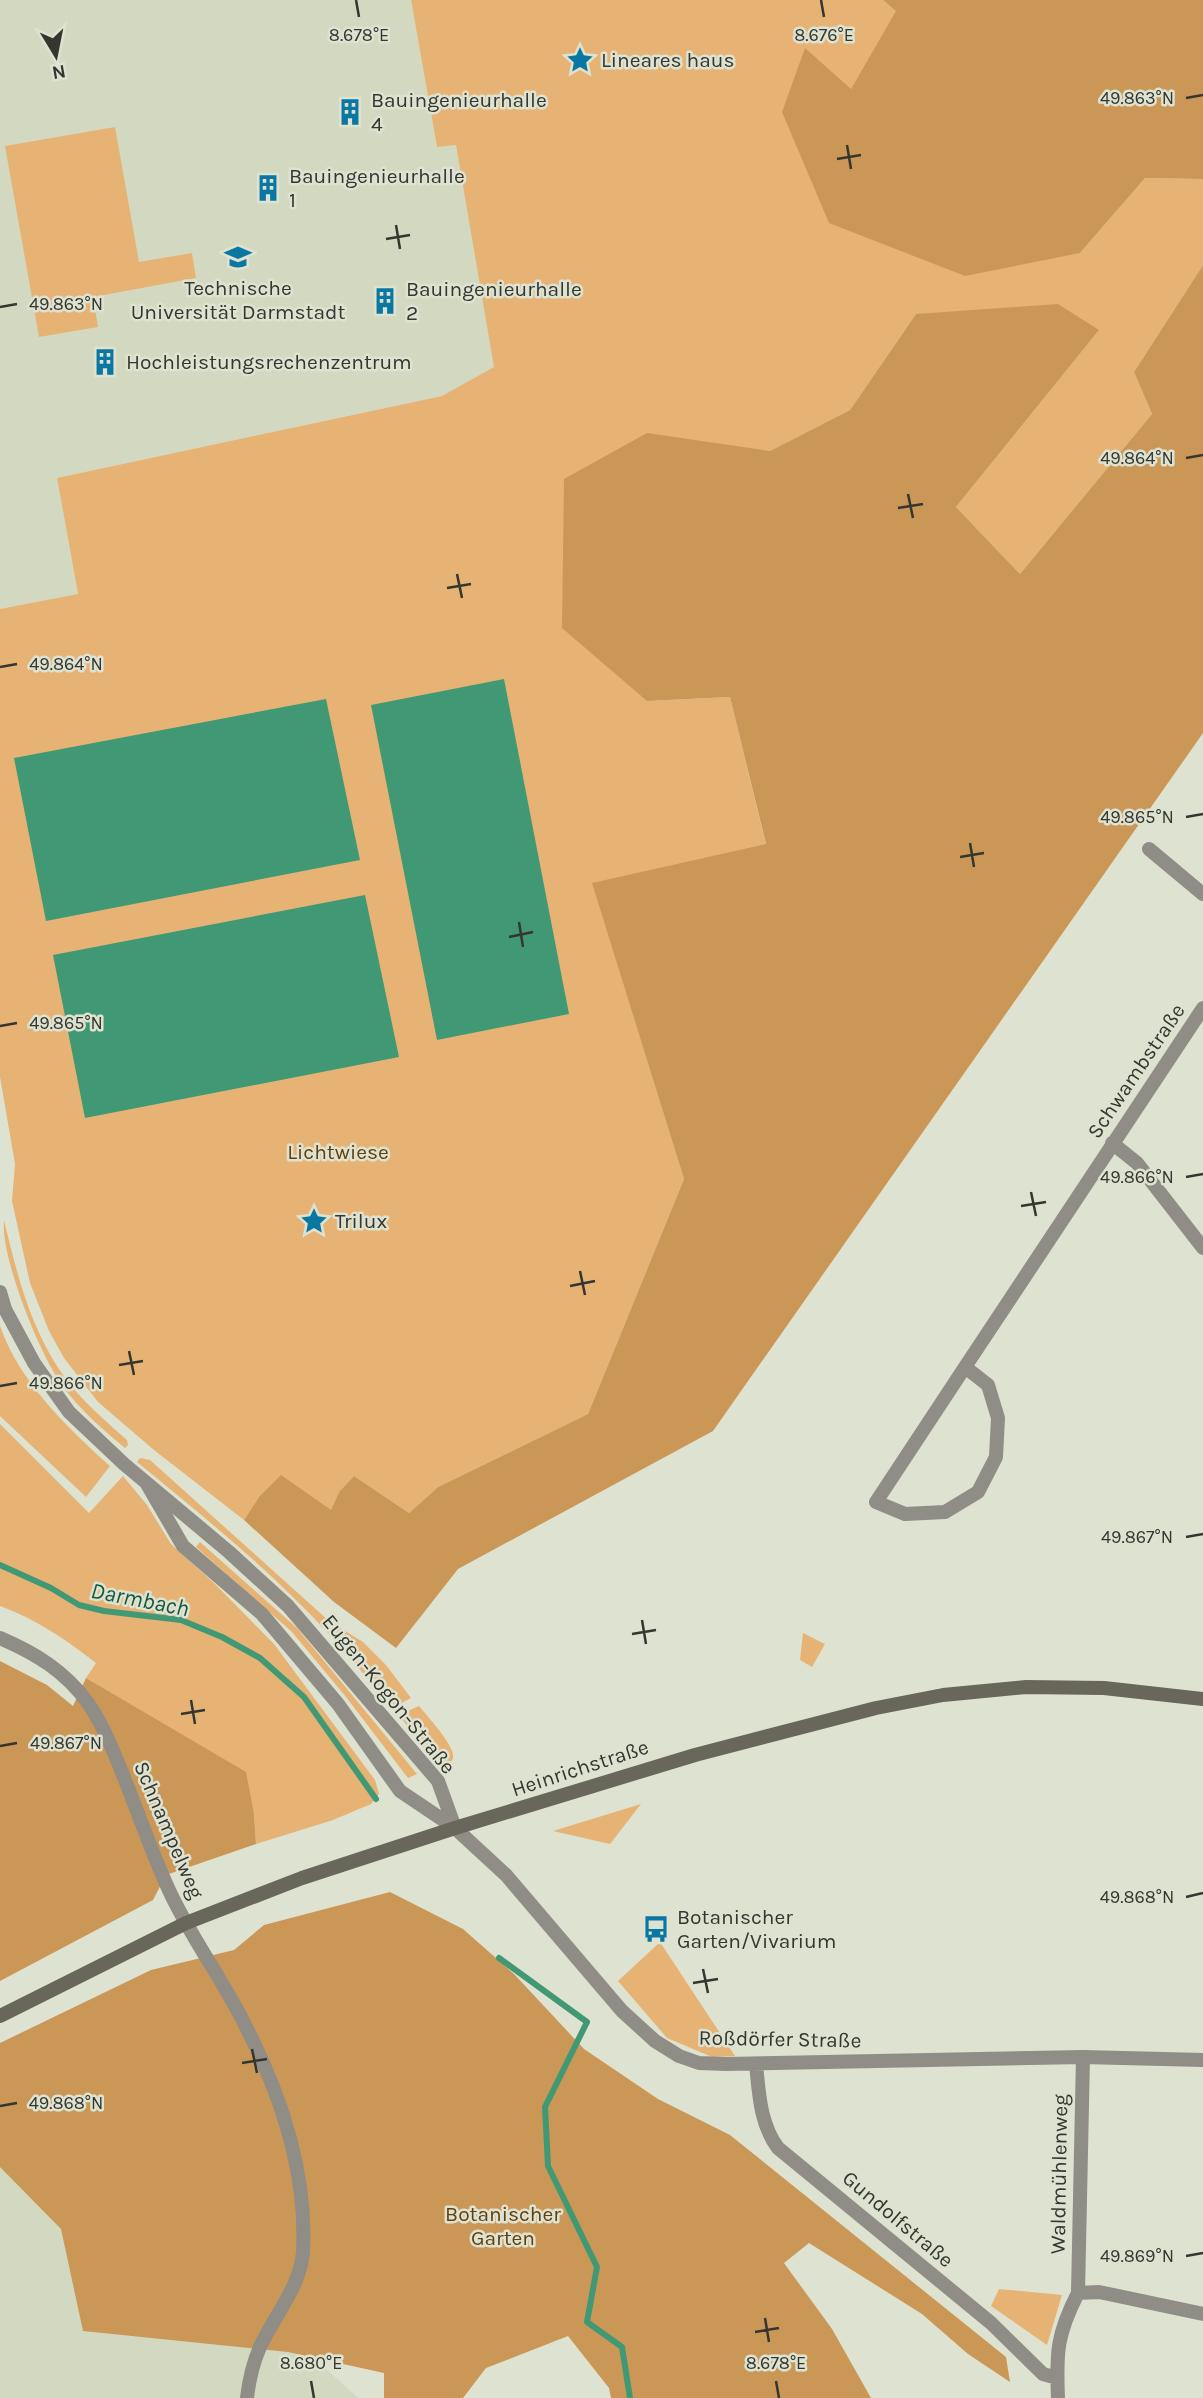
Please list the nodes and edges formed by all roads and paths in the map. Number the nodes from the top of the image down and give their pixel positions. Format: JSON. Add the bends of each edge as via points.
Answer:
{"nodes":[{"id":1,"x":1149,"y":849,"type":"dead end"},
{"id":2,"x":1203,"y":894,"type":"edge"},
{"id":3,"x":1203,"y":1008,"type":"edge"},
{"id":4,"x":1112,"y":1143,"type":"junction"},
{"id":5,"x":1203,"y":1248,"type":"edge"},
{"id":6,"x":0,"y":1292,"type":"edge"},
{"id":7,"x":965,"y":1367,"type":"junction"},
{"id":8,"x":147,"y":1484,"type":"junction"},
{"id":9,"x":0,"y":1637,"type":"edge"},
{"id":10,"x":1203,"y":1699,"type":"edge"},
{"id":11,"x":454,"y":1828,"type":"junction"},
{"id":12,"x":186,"y":1923,"type":"junction"},
{"id":13,"x":0,"y":2016,"type":"edge"},
{"id":14,"x":1083,"y":2057,"type":"junction"},
{"id":15,"x":1203,"y":2060,"type":"edge"},
{"id":16,"x":756,"y":2064,"type":"junction"},
{"id":17,"x":1078,"y":2293,"type":"junction"},
{"id":18,"x":1203,"y":2314,"type":"edge"},
{"id":19,"x":1057,"y":2378,"type":"junction"},
{"id":20,"x":247,"y":2398,"type":"edge"},
{"id":21,"x":1058,"y":2398,"type":"edge"}],
"edges":[{"from":1,"to":2,"type":"street"},
{"from":3,"to":4,"type":"street","name":"Schwambstraße"},
{"from":4,"to":5,"type":"street","via":[[1137,1163]]},
{"from":4,"to":7,"type":"street","name":"Schwambstraße"},
{"from":6,"to":8,"type":"street","name":"Eugen-Kogon-Straße","via":[[34,1363],[69,1412]]},
{"from":7,"to":7,"type":"street","name":"Schwambstraße","via":[[902,1464],[876,1503],[905,1514],[944,1512],[978,1492],[996,1457],[999,1418],[988,1385]]},
{"from":8,"to":11,"type":"street","name":"Eugen-Kogon-Straße","via":[[183,1546],[262,1614],[338,1704],[400,1791]]},
{"from":8,"to":11,"type":"street","name":"Eugen-Kogon-Straße","via":[[288,1606],[438,1781]]},
{"from":9,"to":12,"type":"street","name":"Schnampelweg","via":[[56,1668],[88,1703],[105,1732]]},
{"from":10,"to":11,"type":"main road","name":"Heinrichstraße","via":[[1104,1688],[1026,1687],[943,1695],[695,1755]]},
{"from":11,"to":12,"type":"main road","name":"Heinrichstraße","via":[[302,1878]]},
{"from":11,"to":16,"type":"street","name":"Roßdörfer Straße","via":[[506,1875],[622,2011],[655,2041],[699,2063]]},
{"from":12,"to":13,"type":"main road","name":"Heinrichstraße"},
{"from":12,"to":20,"type":"street","name":"Schnampelweg","via":[[253,2041],[285,2122],[301,2184],[303,2253],[250,2374]]},
{"from":14,"to":15,"type":"street","name":"Roßdörfer Straße"},
{"from":14,"to":16,"type":"street","name":"Roßdörfer Straße"},
{"from":14,"to":17,"type":"street","name":"Waldmühlenweg"},
{"from":16,"to":19,"type":"street","name":"Gundolfstraße","via":[[762,2112],[778,2148],[991,2323],[1043,2374]]},
{"from":17,"to":18,"type":"street","via":[[1099,2292]]},
{"from":17,"to":19,"type":"street","via":[[1058,2340]]},
{"from":19,"to":21,"type":"street"}]}
